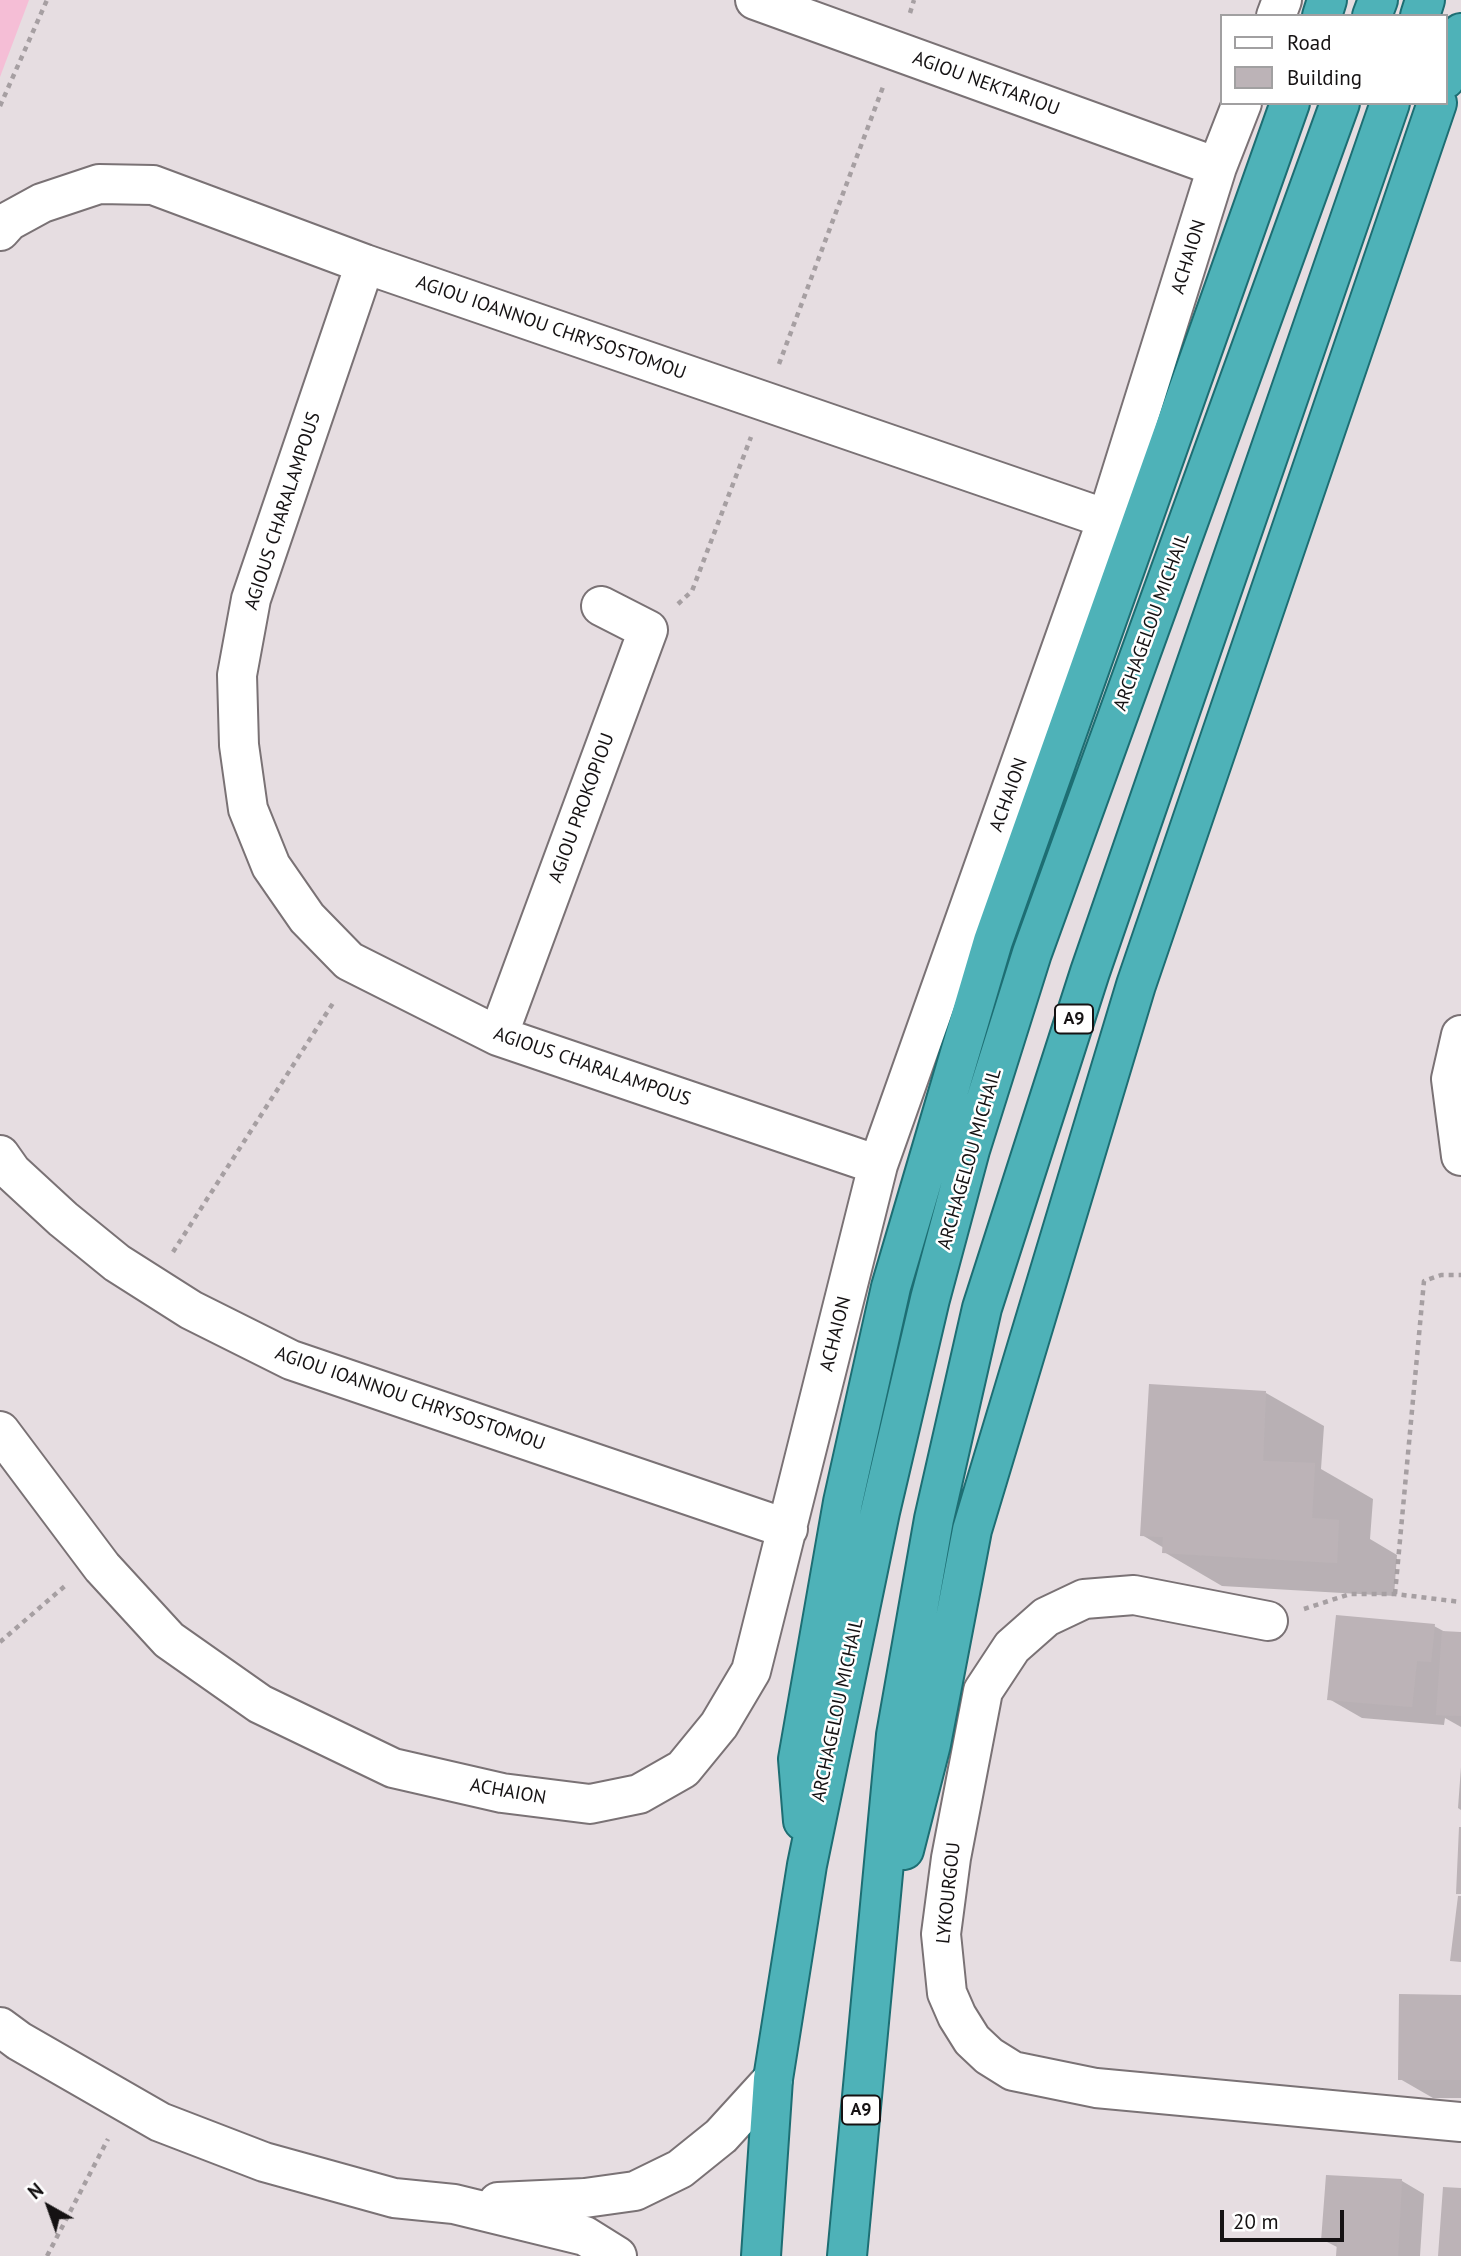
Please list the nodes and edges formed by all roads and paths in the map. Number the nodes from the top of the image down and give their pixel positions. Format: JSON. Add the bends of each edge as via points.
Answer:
{"nodes":[{"id":1,"x":47,"y":0,"type":"edge"},
{"id":2,"x":755,"y":0,"type":"edge"},
{"id":3,"x":914,"y":0,"type":"edge"},
{"id":4,"x":1461,"y":33,"type":"edge"},
{"id":5,"x":897,"y":51,"type":"junction"},
{"id":6,"x":1447,"y":73,"type":"edge"},
{"id":7,"x":1241,"y":105,"type":"edge"},
{"id":8,"x":1289,"y":105,"type":"edge"},
{"id":9,"x":1339,"y":105,"type":"edge"},
{"id":10,"x":1389,"y":105,"type":"edge"},
{"id":11,"x":1436,"y":105,"type":"edge"},
{"id":12,"x":0,"y":106,"type":"edge"},
{"id":13,"x":1217,"y":167,"type":"junction"},
{"id":14,"x":0,"y":231,"type":"edge"},
{"id":15,"x":365,"y":264,"type":"junction"},
{"id":16,"x":765,"y":401,"type":"junction"},
{"id":17,"x":1107,"y":519,"type":"junction"},
{"id":18,"x":601,"y":606,"type":"dead end"},
{"id":19,"x":648,"y":630,"type":"junction"},
{"id":20,"x":357,"y":965,"type":"junction"},
{"id":21,"x":1461,"y":1035,"type":"edge"},
{"id":22,"x":498,"y":1037,"type":"junction"},
{"id":23,"x":0,"y":1155,"type":"edge"},
{"id":24,"x":1461,"y":1156,"type":"edge"},
{"id":25,"x":878,"y":1165,"type":"junction"},
{"id":26,"x":1461,"y":1275,"type":"edge"},
{"id":27,"x":152,"y":1285,"type":"junction"},
{"id":28,"x":0,"y":1431,"type":"edge"},
{"id":29,"x":788,"y":1529,"type":"junction"},
{"id":30,"x":96,"y":1559,"type":"junction"},
{"id":31,"x":1395,"y":1594,"type":"junction"},
{"id":32,"x":1461,"y":1602,"type":"edge"},
{"id":33,"x":1268,"y":1621,"type":"joint"},
{"id":34,"x":0,"y":1642,"type":"edge"},
{"id":35,"x":807,"y":1864,"type":"junction"},
{"id":36,"x":874,"y":1964,"type":"junction"},
{"id":37,"x":0,"y":2027,"type":"edge"},
{"id":38,"x":773,"y":2079,"type":"junction"},
{"id":39,"x":127,"y":2102,"type":"junction"},
{"id":40,"x":1461,"y":2122,"type":"edge"},
{"id":41,"x":454,"y":2204,"type":"junction"},
{"id":42,"x":47,"y":2256,"type":"edge"},
{"id":43,"x":617,"y":2256,"type":"edge"},
{"id":44,"x":761,"y":2256,"type":"edge"},
{"id":45,"x":847,"y":2256,"type":"edge"}],
"edges":[{"from":1,"to":12,"type":"path"},
{"from":2,"to":5,"type":"street","name":"AGIOU NEKTARIOU"},
{"from":3,"to":5,"type":"path"},
{"from":4,"to":6,"type":"highway"},
{"from":5,"to":13,"type":"street","name":"AGIOU NEKTARIOU"},
{"from":5,"to":16,"type":"path"},
{"from":7,"to":13,"type":"street","name":"ACHAION"},
{"from":8,"to":35,"type":"highway","via":[[993,941],[891,1287],[844,1502],[798,1759]]},
{"from":9,"to":35,"type":"highway","name":"ARCHAGELOU MICHAIL","via":[[1032,953],[970,1150],[880,1511]]},
{"from":10,"to":36,"type":"highway","number":"A9","via":[[1090,972],[982,1308],[934,1519],[896,1735]]},
{"from":11,"to":36,"type":"highway","via":[[1136,985],[972,1530],[931,1744]]},
{"from":13,"to":17,"type":"street","name":"ACHAION"},
{"from":14,"to":15,"type":"street","name":"AGIOU IOANNOU CHRYSOSTOMOU","via":[[42,203],[99,184],[153,185]]},
{"from":15,"to":16,"type":"street","name":"AGIOU IOANNOU CHRYSOSTOMOU"},
{"from":15,"to":20,"type":"street","name":"AGIOUS CHARALAMPOUS","via":[[251,599],[237,675],[239,745],[248,809],[271,866],[307,918]]},
{"from":16,"to":17,"type":"street","name":"AGIOU IOANNOU CHRYSOSTOMOU"},
{"from":16,"to":19,"type":"path","via":[[692,591]]},
{"from":17,"to":25,"type":"street","name":"ACHAION"},
{"from":18,"to":19,"type":"street"},
{"from":19,"to":22,"type":"street","name":"AGIOU PROKOPIOU"},
{"from":20,"to":22,"type":"street","name":"AGIOUS CHARALAMPOUS"},
{"from":20,"to":27,"type":"path"},
{"from":21,"to":24,"type":"street","via":[[1451,1079]]},
{"from":22,"to":25,"type":"street","name":"AGIOUS CHARALAMPOUS"},
{"from":23,"to":27,"type":"street","name":"AGIOU IOANNOU CHRYSOSTOMOU","via":[[63,1219]]},
{"from":25,"to":29,"type":"street","name":"ACHAION"},
{"from":26,"to":31,"type":"path","via":[[1424,1281]]},
{"from":27,"to":29,"type":"street","name":"AGIOU IOANNOU CHRYSOSTOMOU","via":[[291,1360]]},
{"from":28,"to":30,"type":"street","name":"ACHAION"},
{"from":29,"to":30,"type":"street","name":"ACHAION","via":[[751,1671],[719,1725],[683,1769],[639,1794],[590,1804],[502,1793],[393,1768],[260,1704],[169,1640]]},
{"from":30,"to":34,"type":"path"},
{"from":31,"to":32,"type":"path"},
{"from":31,"to":33,"type":"path","via":[[1350,1594]]},
{"from":33,"to":40,"type":"street","name":"LYKOURGOU","via":[[1134,1595],[1084,1599],[1046,1617],[1012,1647],[983,1691],[951,1858],[941,1934],[947,1993],[972,2040],[1013,2071],[1096,2088]]},
{"from":35,"to":38,"type":"highway","name":"ARCHAGELOU MICHAIL"},
{"from":36,"to":45,"type":"highway","number":"A9"},
{"from":37,"to":39,"type":"street"},
{"from":38,"to":41,"type":"street","via":[[721,2136],[680,2169],[635,2192]]},
{"from":38,"to":44,"type":"highway","name":"ARCHAGELOU MICHAIL"},
{"from":39,"to":41,"type":"street","via":[[160,2122],[264,2162],[394,2197]]},
{"from":39,"to":42,"type":"path"},
{"from":41,"to":43,"type":"street","via":[[585,2235]]}]}
